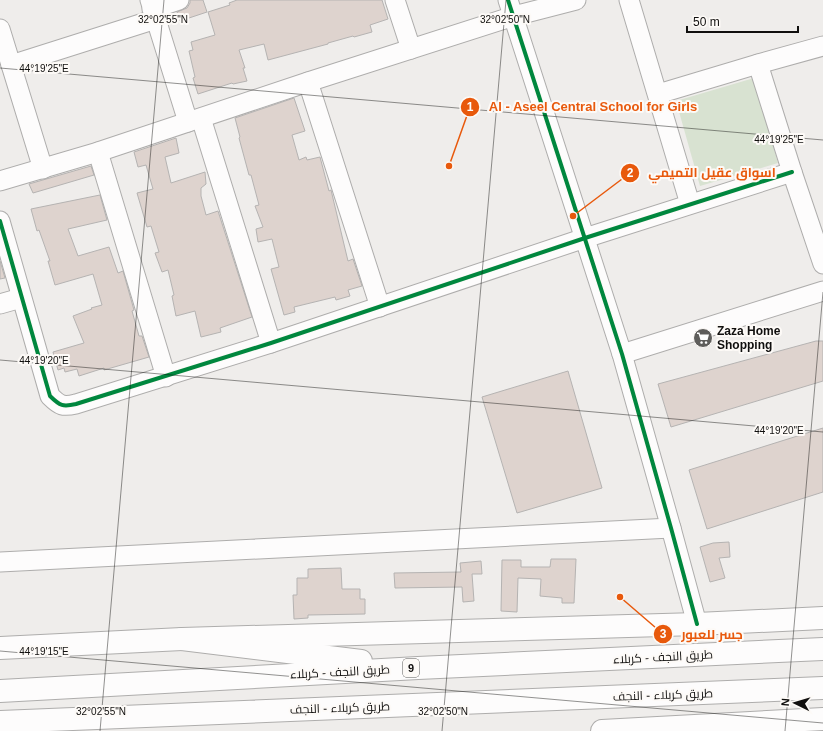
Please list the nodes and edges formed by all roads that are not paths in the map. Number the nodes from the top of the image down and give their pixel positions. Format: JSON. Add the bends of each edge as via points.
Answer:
{"nodes":[{"id":1,"x":179,"y":0,"type":"edge"},
{"id":2,"x":395,"y":0,"type":"edge"},
{"id":3,"x":576,"y":0,"type":"edge"},
{"id":4,"x":629,"y":0,"type":"edge"},
{"id":5,"x":511,"y":8,"type":"edge"},
{"id":6,"x":152,"y":9,"type":"edge"},
{"id":7,"x":0,"y":29,"type":"edge"},
{"id":8,"x":823,"y":46,"type":"edge"},
{"id":9,"x":411,"y":49,"type":"junction"},
{"id":10,"x":6,"y":55,"type":"edge"},
{"id":11,"x":758,"y":64,"type":"junction"},
{"id":12,"x":308,"y":82,"type":"junction"},
{"id":13,"x":658,"y":94,"type":"junction"},
{"id":14,"x":195,"y":120,"type":"junction"},
{"id":15,"x":98,"y":152,"type":"junction"},
{"id":16,"x":43,"y":169,"type":"junction"},
{"id":17,"x":792,"y":172,"type":"junction"},
{"id":18,"x":0,"y":181,"type":"edge"},
{"id":19,"x":690,"y":204,"type":"junction"},
{"id":20,"x":0,"y":221,"type":"edge"},
{"id":21,"x":585,"y":238,"type":"junction"},
{"id":22,"x":823,"y":264,"type":"edge"},
{"id":23,"x":823,"y":291,"type":"edge"},
{"id":24,"x":21,"y":298,"type":"junction"},
{"id":25,"x":0,"y":304,"type":"edge"},
{"id":26,"x":380,"y":307,"type":"junction"},
{"id":27,"x":271,"y":343,"type":"junction"},
{"id":28,"x":622,"y":354,"type":"junction"},
{"id":29,"x":166,"y":377,"type":"junction"},
{"id":30,"x":671,"y":528,"type":"junction"},
{"id":31,"x":0,"y":562,"type":"edge"},
{"id":32,"x":823,"y":618,"type":"edge"},
{"id":33,"x":697,"y":624,"type":"junction"},
{"id":34,"x":182,"y":639,"type":"junction"},
{"id":35,"x":0,"y":648,"type":"edge"},
{"id":36,"x":823,"y":649,"type":"edge"},
{"id":37,"x":418,"y":668,"type":"junction"},
{"id":38,"x":823,"y":688,"type":"edge"},
{"id":39,"x":0,"y":691,"type":"edge"},
{"id":40,"x":823,"y":719,"type":"edge"},
{"id":41,"x":0,"y":722,"type":"edge"},
{"id":42,"x":602,"y":731,"type":"edge"}],
"edges":[{"from":1,"to":6,"type":"street"},
{"from":2,"to":9,"type":"street"},
{"from":3,"to":5,"type":"street"},
{"from":4,"to":13,"type":"street"},
{"from":5,"to":9,"type":"street"},
{"from":5,"to":21,"type":"street"},
{"from":6,"to":10,"type":"street"},
{"from":6,"to":14,"type":"street"},
{"from":7,"to":10,"type":"street"},
{"from":8,"to":11,"type":"street"},
{"from":9,"to":12,"type":"street"},
{"from":10,"to":16,"type":"street"},
{"from":11,"to":13,"type":"street"},
{"from":11,"to":17,"type":"street"},
{"from":12,"to":14,"type":"street"},
{"from":12,"to":26,"type":"street"},
{"from":13,"to":19,"type":"street"},
{"from":14,"to":15,"type":"street"},
{"from":14,"to":27,"type":"street"},
{"from":15,"to":16,"type":"street"},
{"from":15,"to":29,"type":"street"},
{"from":16,"to":18,"type":"street"},
{"from":17,"to":19,"type":"street"},
{"from":17,"to":22,"type":"street"},
{"from":19,"to":21,"type":"street"},
{"from":20,"to":24,"type":"street"},
{"from":21,"to":26,"type":"street"},
{"from":21,"to":28,"type":"street"},
{"from":23,"to":28,"type":"street"},
{"from":24,"to":25,"type":"street"},
{"from":24,"to":29,"type":"street","via":[[48,392],[57,403],[67,406],[76,404]]},
{"from":26,"to":27,"type":"street"},
{"from":27,"to":29,"type":"street"},
{"from":28,"to":30,"type":"street"},
{"from":30,"to":31,"type":"street"},
{"from":30,"to":33,"type":"street"},
{"from":32,"to":33,"type":"main road"},
{"from":33,"to":34,"type":"main road"},
{"from":34,"to":35,"type":"main road"},
{"from":34,"to":37,"type":"main road"},
{"from":36,"to":37,"type":"main road","name":"طريق النجف - کربلاء","number":"9"},
{"from":37,"to":39,"type":"main road","name":"طريق النجف - کربلاء","number":"9"},
{"from":38,"to":41,"type":"main road","name":"طريق کربلاء - النجف"},
{"from":40,"to":42,"type":"main road"}]}
